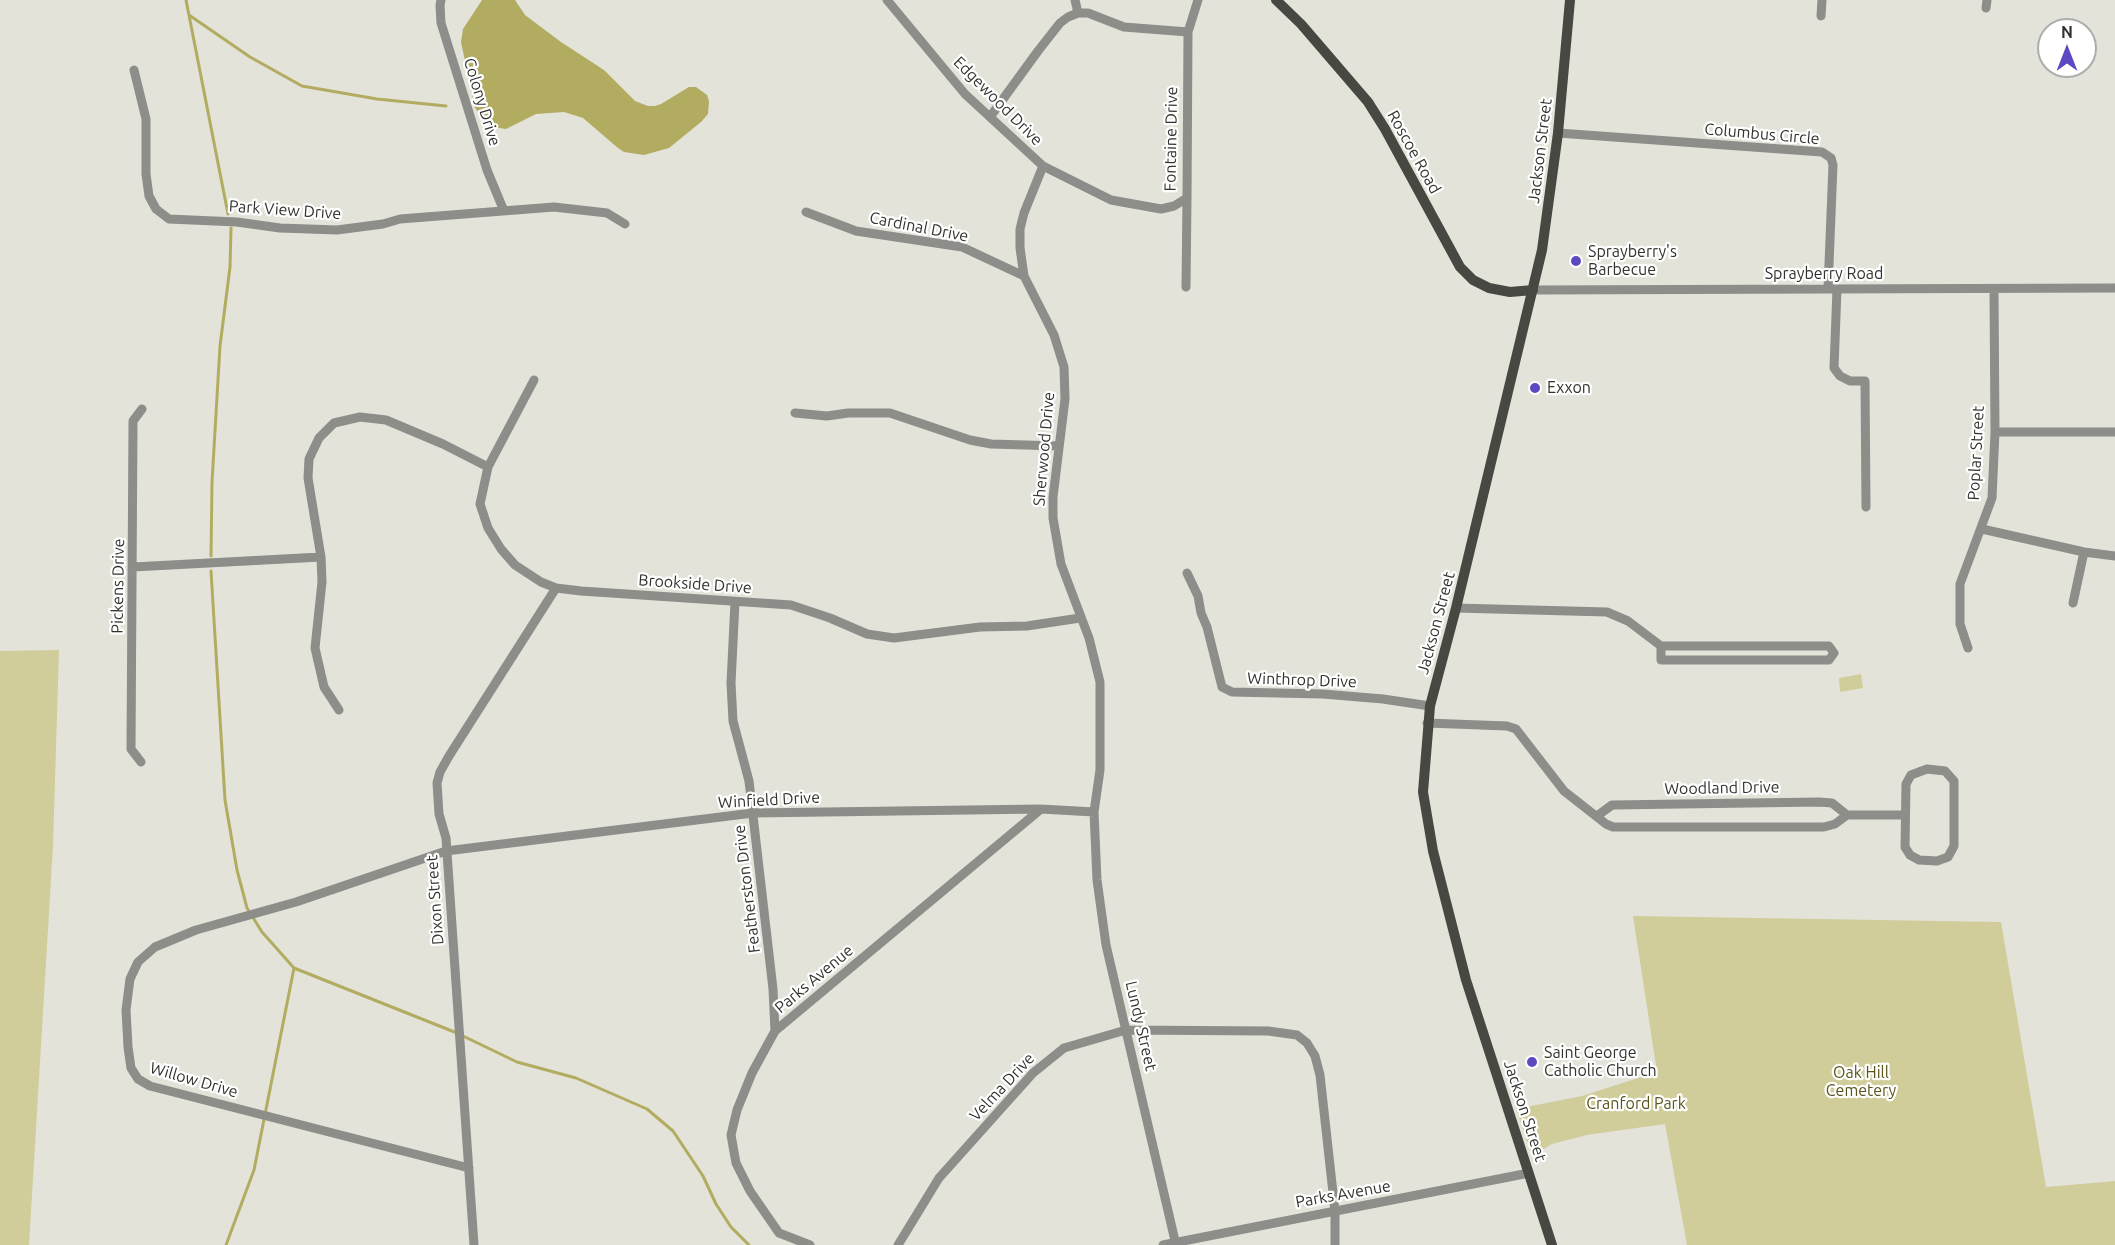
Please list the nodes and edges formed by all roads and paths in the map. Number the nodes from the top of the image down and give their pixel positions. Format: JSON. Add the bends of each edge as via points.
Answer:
{"nodes":[{"id":1,"x":441,"y":0,"type":"edge"},
{"id":2,"x":887,"y":0,"type":"edge"},
{"id":3,"x":1075,"y":0,"type":"edge"},
{"id":4,"x":1198,"y":0,"type":"edge"},
{"id":5,"x":1276,"y":0,"type":"edge"},
{"id":6,"x":1570,"y":0,"type":"edge"},
{"id":7,"x":1822,"y":0,"type":"edge"},
{"id":8,"x":1078,"y":13,"type":"junction"},
{"id":9,"x":1821,"y":16,"type":"dead end"},
{"id":10,"x":1188,"y":32,"type":"junction"},
{"id":11,"x":134,"y":70,"type":"dead end"},
{"id":12,"x":990,"y":117,"type":"junction"},
{"id":13,"x":1558,"y":133,"type":"junction"},
{"id":14,"x":1043,"y":166,"type":"junction"},
{"id":15,"x":1186,"y":198,"type":"junction"},
{"id":16,"x":504,"y":211,"type":"junction"},
{"id":17,"x":806,"y":212,"type":"dead end"},
{"id":18,"x":625,"y":224,"type":"dead end"},
{"id":19,"x":1024,"y":276,"type":"junction"},
{"id":20,"x":1186,"y":287,"type":"dead end"},
{"id":21,"x":2115,"y":288,"type":"edge"},
{"id":22,"x":1833,"y":289,"type":"junction"},
{"id":23,"x":1994,"y":289,"type":"junction"},
{"id":24,"x":1533,"y":290,"type":"junction"},
{"id":25,"x":534,"y":381,"type":"dead end"},
{"id":26,"x":142,"y":409,"type":"dead end"},
{"id":27,"x":795,"y":413,"type":"dead end"},
{"id":28,"x":1995,"y":432,"type":"junction"},
{"id":29,"x":2115,"y":432,"type":"edge"},
{"id":30,"x":1059,"y":446,"type":"junction"},
{"id":31,"x":488,"y":467,"type":"junction"},
{"id":32,"x":1866,"y":507,"type":"dead end"},
{"id":33,"x":1982,"y":529,"type":"junction"},
{"id":34,"x":2084,"y":552,"type":"junction"},
{"id":35,"x":2115,"y":556,"type":"edge"},
{"id":36,"x":321,"y":557,"type":"junction"},
{"id":37,"x":133,"y":567,"type":"junction"},
{"id":38,"x":1187,"y":573,"type":"dead end"},
{"id":39,"x":556,"y":588,"type":"junction"},
{"id":40,"x":735,"y":602,"type":"junction"},
{"id":41,"x":2073,"y":603,"type":"dead end"},
{"id":42,"x":1456,"y":608,"type":"junction"},
{"id":43,"x":1080,"y":618,"type":"junction"},
{"id":44,"x":1661,"y":646,"type":"junction"},
{"id":45,"x":1968,"y":648,"type":"dead end"},
{"id":46,"x":1430,"y":706,"type":"junction"},
{"id":47,"x":339,"y":710,"type":"dead end"},
{"id":48,"x":1427,"y":723,"type":"junction"},
{"id":49,"x":141,"y":762,"type":"dead end"},
{"id":50,"x":1041,"y":809,"type":"junction"},
{"id":51,"x":1094,"y":812,"type":"junction"},
{"id":52,"x":753,"y":813,"type":"junction"},
{"id":53,"x":1847,"y":815,"type":"junction"},
{"id":54,"x":1905,"y":815,"type":"junction"},
{"id":55,"x":1597,"y":816,"type":"junction"},
{"id":56,"x":446,"y":851,"type":"junction"},
{"id":57,"x":1126,"y":1030,"type":"junction"},
{"id":58,"x":775,"y":1031,"type":"junction"},
{"id":59,"x":469,"y":1168,"type":"junction"},
{"id":60,"x":1529,"y":1173,"type":"junction"},
{"id":61,"x":1335,"y":1211,"type":"junction"},
{"id":62,"x":1176,"y":1243,"type":"edge"},
{"id":63,"x":474,"y":1245,"type":"edge"},
{"id":64,"x":810,"y":1245,"type":"edge"},
{"id":65,"x":898,"y":1245,"type":"edge"},
{"id":66,"x":1163,"y":1245,"type":"edge"},
{"id":67,"x":1335,"y":1245,"type":"edge"},
{"id":68,"x":1552,"y":1245,"type":"edge"}],
"edges":[{"from":1,"to":16,"type":"street","name":"Colony Drive","via":[[441,22],[487,170]]},
{"from":2,"to":12,"type":"street","name":"Edgewood Drive","via":[[965,94]]},
{"from":3,"to":8,"type":"street"},
{"from":4,"to":10,"type":"street","name":"Fontaine Drive"},
{"from":5,"to":24,"type":"main road","name":"Roscoe Road","via":[[1368,102],[1460,267],[1473,279],[1496,290]]},
{"from":6,"to":13,"type":"main road","name":"Jackson Street"},
{"from":7,"to":9,"type":"street"},
{"from":8,"to":10,"type":"street","via":[[1124,27]]},
{"from":8,"to":12,"type":"street","via":[[1060,22]]},
{"from":10,"to":15,"type":"street","name":"Fontaine Drive"},
{"from":11,"to":16,"type":"street","name":"Park View Drive","via":[[146,119],[149,196],[156,209],[169,219],[337,230],[400,219]]},
{"from":12,"to":14,"type":"street","name":"Edgewood Drive"},
{"from":13,"to":22,"type":"street","name":"Columbus Circle","via":[[1822,152],[1832,158],[1833,165]]},
{"from":13,"to":24,"type":"main road","name":"Jackson Street","via":[[1547,225]]},
{"from":14,"to":15,"type":"street","name":"Fontaine Drive","via":[[1112,200],[1161,209]]},
{"from":14,"to":19,"type":"street","name":"Sherwood Drive","via":[[1020,229]]},
{"from":15,"to":20,"type":"street"},
{"from":16,"to":18,"type":"street","name":"Park View Drive","via":[[554,207],[607,213]]},
{"from":17,"to":19,"type":"street","name":"Cardinal Drive","via":[[856,231],[962,248]]},
{"from":19,"to":30,"type":"street","name":"Sherwood Drive","via":[[1054,335],[1064,367],[1065,399]]},
{"from":21,"to":23,"type":"street","name":"Sprayberry Road"},
{"from":22,"to":23,"type":"street","name":"Sprayberry Road"},
{"from":22,"to":24,"type":"street","name":"Sprayberry Road"},
{"from":22,"to":32,"type":"street","name":"Columbus Circle","via":[[1834,368],[1850,381],[1864,381]]},
{"from":23,"to":28,"type":"street","name":"Poplar Street"},
{"from":24,"to":42,"type":"main road","name":"Jackson Street"},
{"from":25,"to":31,"type":"street","name":"Brookside Drive"},
{"from":26,"to":37,"type":"street","name":"Pickens Drive","via":[[133,421]]},
{"from":27,"to":30,"type":"street","via":[[890,413],[970,440]]},
{"from":28,"to":29,"type":"street"},
{"from":28,"to":33,"type":"street","name":"Poplar Street","via":[[1992,498]]},
{"from":30,"to":43,"type":"street","name":"Sherwood Drive","via":[[1053,518],[1061,564]]},
{"from":31,"to":36,"type":"street","via":[[386,420],[360,417],[334,423],[319,438],[309,459],[308,478]]},
{"from":31,"to":39,"type":"street","name":"Brookside Drive","via":[[480,504],[488,528],[514,565]]},
{"from":33,"to":34,"type":"street"},
{"from":33,"to":45,"type":"street","name":"Poplar Street","via":[[1960,584],[1960,624]]},
{"from":34,"to":35,"type":"street"},
{"from":34,"to":41,"type":"street"},
{"from":36,"to":37,"type":"street"},
{"from":36,"to":47,"type":"street","via":[[315,648],[324,687]]},
{"from":37,"to":49,"type":"street","name":"Pickens Drive","via":[[131,749]]},
{"from":38,"to":46,"type":"street","name":"Winthrop Drive","via":[[1198,596],[1222,687],[1232,693],[1347,695]]},
{"from":39,"to":40,"type":"street","name":"Brookside Drive"},
{"from":39,"to":56,"type":"street","name":"Dixon Street","via":[[440,772],[437,794]]},
{"from":40,"to":43,"type":"street","name":"Brookside Drive","via":[[791,605],[867,634],[894,638]]},
{"from":40,"to":52,"type":"street","name":"Featherston Drive","via":[[733,721]]},
{"from":42,"to":44,"type":"street","via":[[1607,612],[1628,621]]},
{"from":42,"to":46,"type":"main road","name":"Jackson Street"},
{"from":43,"to":51,"type":"street","name":"Sherwood Drive","via":[[1100,682],[1100,770]]},
{"from":44,"to":44,"type":"street","via":[[1661,660],[1829,660],[1834,654],[1830,646]]},
{"from":46,"to":48,"type":"main road","name":"Jackson Street"},
{"from":48,"to":55,"type":"street","name":"Woodland Drive","via":[[1516,729],[1564,791]]},
{"from":48,"to":60,"type":"main road","name":"Jackson Street","via":[[1423,792],[1433,851],[1466,980]]},
{"from":50,"to":51,"type":"street","name":"Winfield Drive"},
{"from":50,"to":52,"type":"street","name":"Winfield Drive"},
{"from":50,"to":58,"type":"street","name":"Parks Avenue"},
{"from":51,"to":57,"type":"street","name":"Lundy Street","via":[[1097,880],[1106,945]]},
{"from":52,"to":56,"type":"street","name":"Winfield Drive"},
{"from":52,"to":58,"type":"street","name":"Featherston Drive"},
{"from":53,"to":54,"type":"street","name":"Woodland Drive"},
{"from":53,"to":55,"type":"street","name":"Woodland Drive","via":[[1824,827],[1631,828],[1613,827]]},
{"from":53,"to":55,"type":"street","name":"Woodland Drive","via":[[1832,803],[1819,802],[1612,805]]},
{"from":54,"to":54,"type":"street","via":[[1906,784],[1911,775],[1921,770],[1940,770],[1952,777],[1954,846],[1948,857],[1925,861],[1910,855],[1905,847]]},
{"from":56,"to":59,"type":"street","name":"Dixon Street"},
{"from":56,"to":59,"type":"street","name":"Willow Drive","via":[[296,902],[196,930],[155,947],[138,962],[130,979],[126,1010],[128,1047],[131,1068],[138,1079],[150,1086]]},
{"from":57,"to":61,"type":"street","name":"Velma Drive","via":[[1268,1031],[1297,1035],[1307,1043],[1320,1075]]},
{"from":57,"to":62,"type":"street","name":"Lundy Street"},
{"from":57,"to":65,"type":"street","name":"Velma Drive","via":[[1064,1048],[1033,1072],[939,1178]]},
{"from":58,"to":64,"type":"street","name":"Parks Avenue","via":[[752,1073],[731,1135],[736,1163],[750,1191],[780,1233]]},
{"from":59,"to":63,"type":"street","name":"Dixon Street"},
{"from":60,"to":61,"type":"street","name":"Parks Avenue"},
{"from":60,"to":68,"type":"main road","name":"Jackson Street"},
{"from":61,"to":62,"type":"street","name":"Parks Avenue"},
{"from":61,"to":67,"type":"street"},
{"from":62,"to":66,"type":"street","name":"Parks Avenue"}]}
